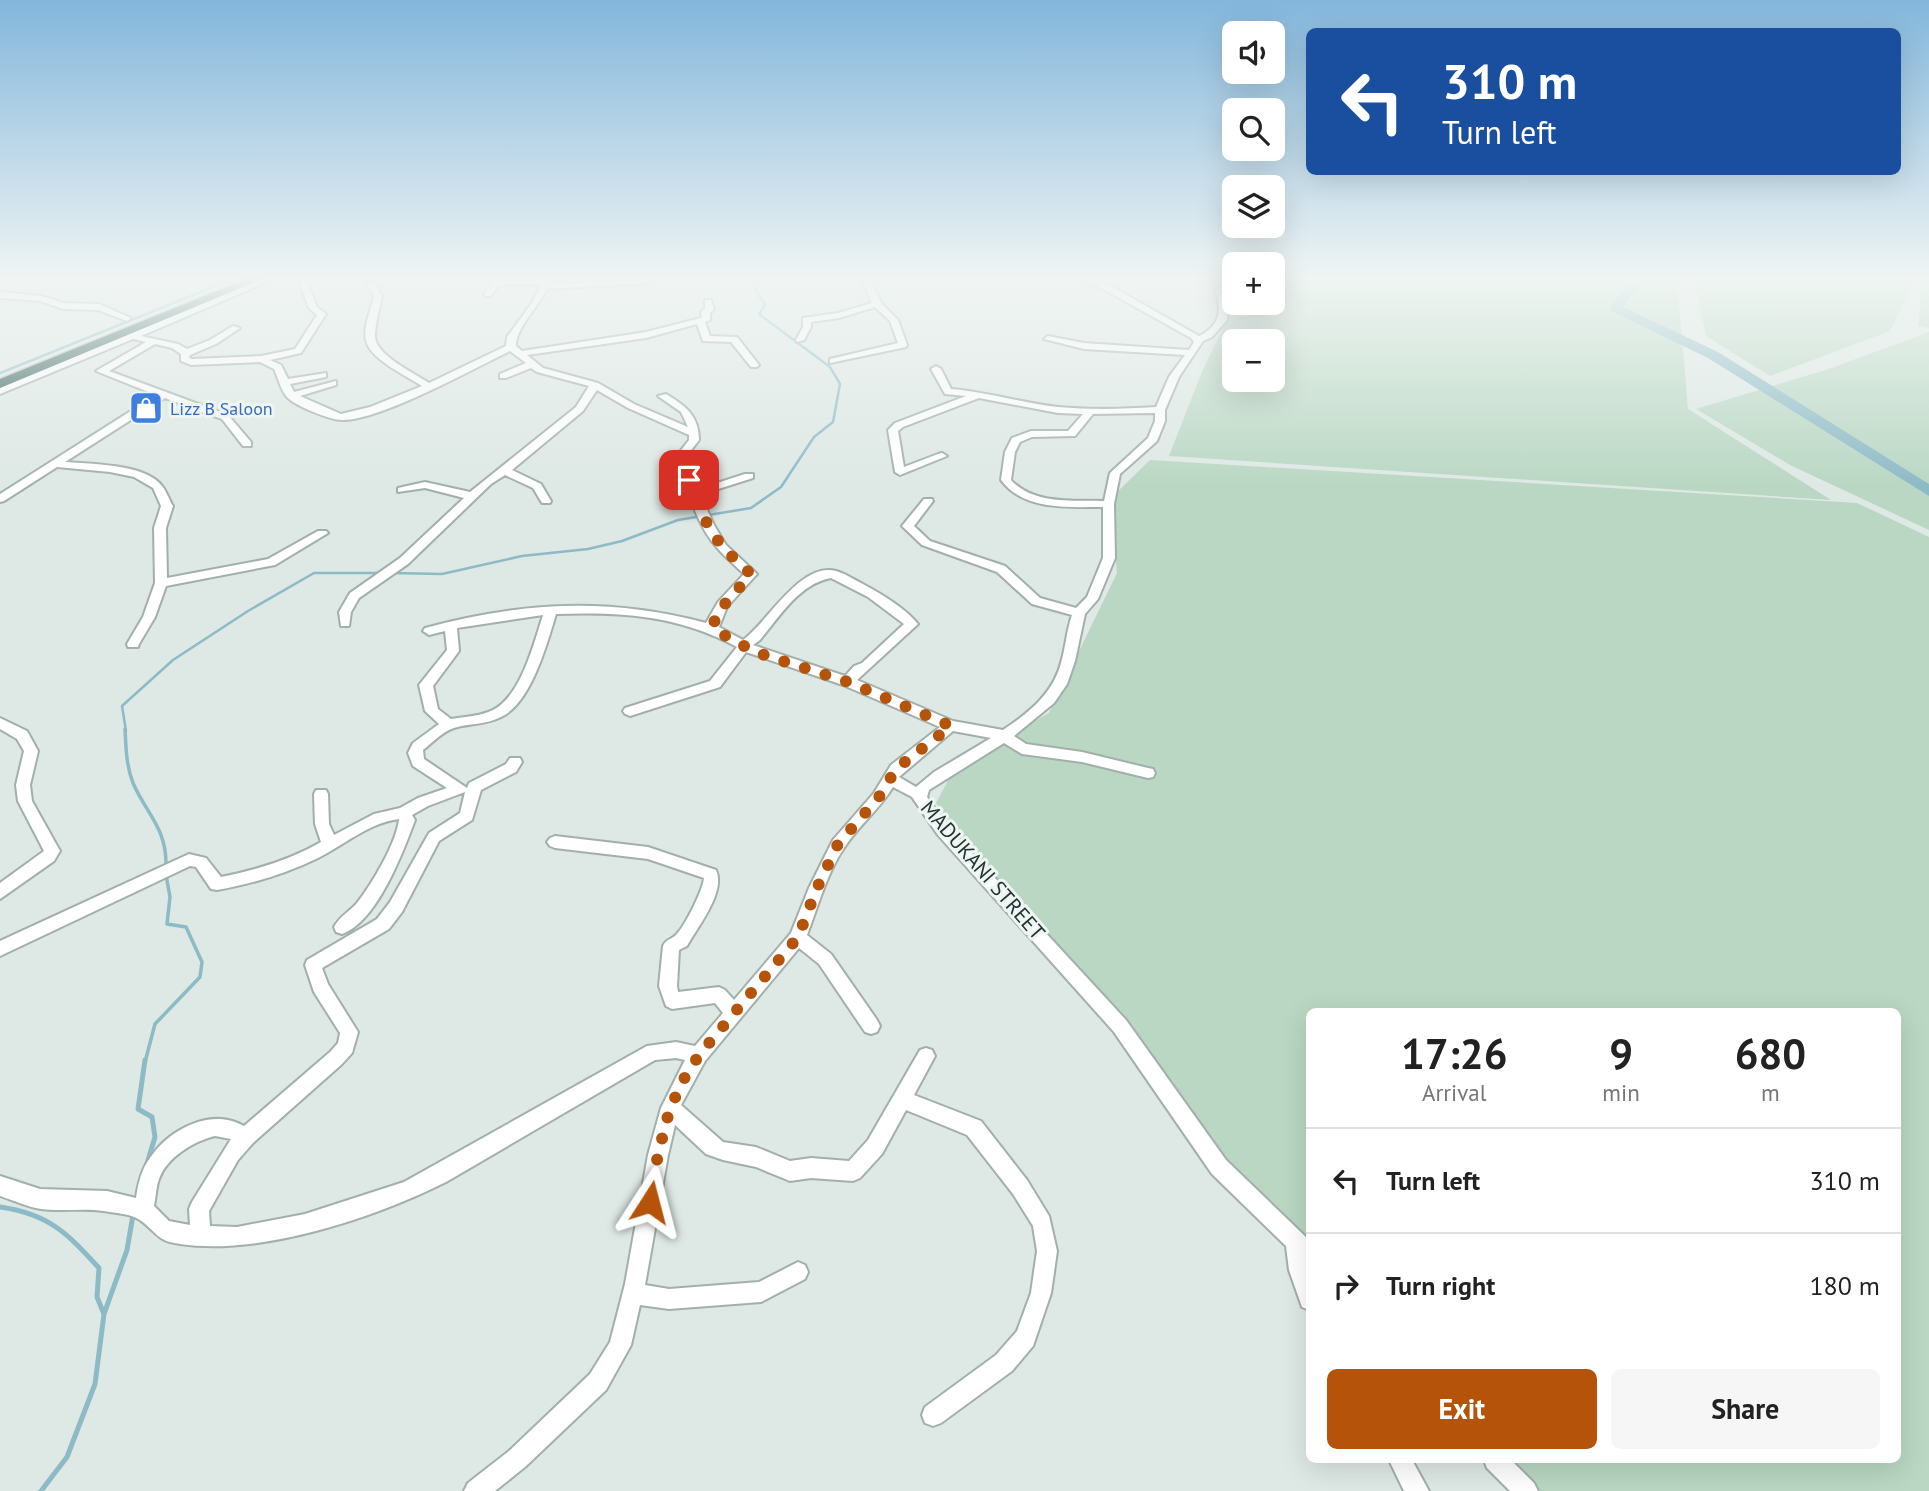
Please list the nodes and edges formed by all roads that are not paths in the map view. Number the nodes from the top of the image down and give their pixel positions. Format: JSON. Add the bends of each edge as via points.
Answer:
{"nodes":[{"id":1,"x":70,"y":349,"type":"edge"},
{"id":2,"x":84,"y":349,"type":"edge"},
{"id":3,"x":102,"y":349,"type":"edge"},
{"id":4,"x":141,"y":349,"type":"edge"},
{"id":5,"x":179,"y":349,"type":"edge"},
{"id":6,"x":197,"y":349,"type":"edge"},
{"id":7,"x":300,"y":349,"type":"edge"},
{"id":8,"x":373,"y":349,"type":"edge"},
{"id":9,"x":527,"y":349,"type":"edge"},
{"id":10,"x":741,"y":349,"type":"edge"},
{"id":11,"x":887,"y":349,"type":"edge"},
{"id":12,"x":1194,"y":349,"type":"edge"},
{"id":13,"x":515,"y":350,"type":"junction"},
{"id":14,"x":186,"y":353,"type":"junction"},
{"id":15,"x":261,"y":359,"type":"junction"},
{"id":16,"x":833,"y":361,"type":"dead end"},
{"id":17,"x":532,"y":365,"type":"junction"},
{"id":18,"x":754,"y":365,"type":"dead end"},
{"id":19,"x":936,"y":369,"type":"dead end"},
{"id":20,"x":323,"y":375,"type":"dead end"},
{"id":21,"x":0,"y":376,"type":"edge"},
{"id":22,"x":503,"y":376,"type":"dead end"},
{"id":23,"x":285,"y":382,"type":"junction"},
{"id":24,"x":333,"y":383,"type":"dead end"},
{"id":25,"x":0,"y":384,"type":"edge"},
{"id":26,"x":595,"y":385,"type":"junction"},
{"id":27,"x":428,"y":386,"type":"junction"},
{"id":28,"x":0,"y":391,"type":"edge"},
{"id":29,"x":164,"y":394,"type":"junction"},
{"id":30,"x":978,"y":395,"type":"junction"},
{"id":31,"x":291,"y":396,"type":"junction"},
{"id":32,"x":663,"y":396,"type":"dead end"},
{"id":33,"x":1160,"y":410,"type":"junction"},
{"id":34,"x":1090,"y":412,"type":"junction"},
{"id":35,"x":694,"y":433,"type":"junction"},
{"id":36,"x":247,"y":444,"type":"dead end"},
{"id":37,"x":942,"y":456,"type":"dead end"},
{"id":38,"x":57,"y":464,"type":"junction"},
{"id":39,"x":505,"y":471,"type":"junction"},
{"id":40,"x":749,"y":476,"type":"dead end"},
{"id":41,"x":692,"y":489,"type":"junction"},
{"id":42,"x":402,"y":490,"type":"dead end"},
{"id":43,"x":471,"y":496,"type":"junction"},
{"id":44,"x":0,"y":499,"type":"edge"},
{"id":45,"x":546,"y":501,"type":"dead end"},
{"id":46,"x":928,"y":501,"type":"dead end"},
{"id":47,"x":1109,"y":503,"type":"junction"},
{"id":48,"x":322,"y":533,"type":"dead end"},
{"id":49,"x":162,"y":583,"type":"junction"},
{"id":50,"x":551,"y":611,"type":"junction"},
{"id":51,"x":1079,"y":613,"type":"junction"},
{"id":52,"x":345,"y":623,"type":"dead end"},
{"id":53,"x":451,"y":625,"type":"junction"},
{"id":54,"x":713,"y":629,"type":"junction"},
{"id":55,"x":429,"y":631,"type":"dead end"},
{"id":56,"x":133,"y":644,"type":"dead end"},
{"id":57,"x":745,"y":645,"type":"junction"},
{"id":58,"x":848,"y":682,"type":"junction"},
{"id":59,"x":630,"y":711,"type":"dead end"},
{"id":60,"x":0,"y":723,"type":"edge"},
{"id":61,"x":448,"y":724,"type":"junction"},
{"id":62,"x":951,"y":726,"type":"junction"},
{"id":63,"x":1003,"y":735,"type":"junction"},
{"id":64,"x":515,"y":762,"type":"dead end"},
{"id":65,"x":1148,"y":773,"type":"dead end"},
{"id":66,"x":890,"y":779,"type":"junction"},
{"id":67,"x":467,"y":788,"type":"junction"},
{"id":68,"x":919,"y":793,"type":"junction"},
{"id":69,"x":321,"y":794,"type":"dead end"},
{"id":70,"x":404,"y":813,"type":"junction"},
{"id":71,"x":555,"y":842,"type":"dead end"},
{"id":72,"x":330,"y":845,"type":"junction"},
{"id":73,"x":0,"y":892,"type":"edge"},
{"id":74,"x":342,"y":927,"type":"dead end"},
{"id":75,"x":798,"y":937,"type":"junction"},
{"id":76,"x":0,"y":950,"type":"edge"},
{"id":77,"x":735,"y":1014,"type":"junction"},
{"id":78,"x":871,"y":1026,"type":"dead end"},
{"id":79,"x":699,"y":1055,"type":"junction"},
{"id":80,"x":926,"y":1056,"type":"dead end"},
{"id":81,"x":903,"y":1100,"type":"junction"},
{"id":82,"x":670,"y":1108,"type":"junction"},
{"id":83,"x":244,"y":1138,"type":"junction"},
{"id":84,"x":0,"y":1186,"type":"edge"},
{"id":85,"x":144,"y":1210,"type":"junction"},
{"id":86,"x":201,"y":1237,"type":"junction"},
{"id":87,"x":1302,"y":1249,"type":"edge"},
{"id":88,"x":798,"y":1272,"type":"dead end"},
{"id":89,"x":1306,"y":1292,"type":"edge"},
{"id":90,"x":633,"y":1293,"type":"junction"},
{"id":91,"x":933,"y":1415,"type":"dead end"},
{"id":92,"x":1402,"y":1463,"type":"edge"},
{"id":93,"x":1498,"y":1463,"type":"edge"},
{"id":94,"x":476,"y":1491,"type":"edge"},
{"id":95,"x":1417,"y":1491,"type":"edge"},
{"id":96,"x":1526,"y":1491,"type":"edge"}],
"edges":[{"from":1,"to":21,"type":"highway"},
{"from":2,"to":25,"type":"highway"},
{"from":3,"to":28,"type":"street"},
{"from":4,"to":29,"type":"street","via":[[101,371]]},
{"from":5,"to":14,"type":"street"},
{"from":6,"to":14,"type":"street"},
{"from":7,"to":15,"type":"street"},
{"from":8,"to":27,"type":"street"},
{"from":9,"to":13,"type":"street"},
{"from":10,"to":18,"type":"street"},
{"from":11,"to":16,"type":"street"},
{"from":12,"to":33,"type":"street","name":"MADUKANI STREET","via":[[1174,377]]},
{"from":13,"to":17,"type":"street"},
{"from":13,"to":27,"type":"street"},
{"from":14,"to":15,"type":"street","via":[[184,359],[191,362]]},
{"from":15,"to":23,"type":"street","via":[[278,367]]},
{"from":17,"to":22,"type":"street"},
{"from":17,"to":26,"type":"street"},
{"from":19,"to":30,"type":"street","via":[[948,392]]},
{"from":20,"to":23,"type":"street"},
{"from":23,"to":31,"type":"street"},
{"from":24,"to":31,"type":"street"},
{"from":26,"to":35,"type":"street"},
{"from":26,"to":39,"type":"street","via":[[580,409]]},
{"from":27,"to":31,"type":"street","via":[[347,417]]},
{"from":29,"to":36,"type":"street","via":[[225,417]]},
{"from":29,"to":38,"type":"street"},
{"from":30,"to":34,"type":"street","via":[[1043,409]]},
{"from":30,"to":37,"type":"street","via":[[893,430],[900,472]]},
{"from":32,"to":35,"type":"street","via":[[687,412]]},
{"from":33,"to":34,"type":"street"},
{"from":33,"to":47,"type":"street","name":"MADUKANI STREET","via":[[1157,431],[1149,444],[1115,472]]},
{"from":34,"to":47,"type":"street","via":[[1071,434],[1040,433],[1016,440],[1006,480],[1017,492],[1037,499]]},
{"from":35,"to":41,"type":"street","via":[[684,453]]},
{"from":38,"to":44,"type":"street"},
{"from":38,"to":49,"type":"street","via":[[128,473],[156,485],[167,506],[160,528]]},
{"from":39,"to":43,"type":"street"},
{"from":39,"to":45,"type":"street","via":[[537,486]]},
{"from":40,"to":41,"type":"street"},
{"from":41,"to":54,"type":"street","via":[[722,547],[751,574],[716,614]]},
{"from":42,"to":43,"type":"street","via":[[425,485]]},
{"from":43,"to":52,"type":"street","via":[[404,561],[354,596]]},
{"from":46,"to":51,"type":"street","via":[[908,526],[917,536],[1001,569],[1036,601]]},
{"from":47,"to":51,"type":"street","name":"MADUKANI STREET","via":[[1109,558],[1092,599]]},
{"from":48,"to":49,"type":"street","via":[[271,562]]},
{"from":49,"to":56,"type":"street"},
{"from":50,"to":53,"type":"street"},
{"from":50,"to":54,"type":"street","via":[[630,611]]},
{"from":50,"to":61,"type":"street","via":[[531,668],[504,710]]},
{"from":51,"to":63,"type":"street","name":"MADUKANI STREET","via":[[1061,682],[1048,700]]},
{"from":53,"to":55,"type":"street"},
{"from":53,"to":61,"type":"street","via":[[453,651],[426,685],[432,711]]},
{"from":54,"to":57,"type":"street"},
{"from":57,"to":58,"type":"street"},
{"from":57,"to":58,"type":"street","via":[[803,586],[824,575],[839,575],[912,625]]},
{"from":57,"to":59,"type":"street","via":[[715,684]]},
{"from":58,"to":62,"type":"street"},
{"from":60,"to":73,"type":"street","via":[[22,735],[31,751],[23,785],[25,801],[52,851]]},
{"from":61,"to":67,"type":"street","via":[[415,753],[418,762]]},
{"from":62,"to":63,"type":"street"},
{"from":62,"to":66,"type":"street","via":[[896,769]]},
{"from":63,"to":65,"type":"street","via":[[1022,749]]},
{"from":63,"to":68,"type":"street","name":"MADUKANI STREET"},
{"from":64,"to":67,"type":"street"},
{"from":66,"to":68,"type":"street"},
{"from":66,"to":75,"type":"street","via":[[831,856]]},
{"from":67,"to":70,"type":"street"},
{"from":67,"to":83,"type":"street","via":[[467,816],[434,837],[383,924],[313,965],[320,987],[349,1032],[342,1052]]},
{"from":68,"to":87,"type":"street","name":"MADUKANI STREET","via":[[922,806],[943,831],[1120,1026],[1219,1167]]},
{"from":69,"to":72,"type":"street","via":[[322,824]]},
{"from":70,"to":72,"type":"street","via":[[370,823]]},
{"from":70,"to":74,"type":"street","via":[[408,820],[390,860],[362,907]]},
{"from":71,"to":77,"type":"street","via":[[648,853],[710,873],[710,891],[681,941],[671,946],[668,986],[672,1001],[719,995]]},
{"from":72,"to":76,"type":"street","via":[[249,877],[216,884],[201,862],[189,860]]},
{"from":75,"to":77,"type":"street"},
{"from":75,"to":78,"type":"street","via":[[825,959]]},
{"from":77,"to":79,"type":"street"},
{"from":79,"to":82,"type":"street"},
{"from":79,"to":86,"type":"street","via":[[653,1052],[407,1191],[305,1224],[237,1237]]},
{"from":80,"to":81,"type":"street"},
{"from":81,"to":82,"type":"street","via":[[863,1163],[853,1171],[841,1172],[790,1171],[756,1157],[723,1151]]},
{"from":81,"to":91,"type":"street","via":[[974,1128],[1042,1223],[1047,1251],[1041,1293],[1025,1338],[1004,1363]]},
{"from":82,"to":90,"type":"street"},
{"from":83,"to":85,"type":"street","via":[[217,1126],[171,1147],[152,1170]]},
{"from":83,"to":86,"type":"street","via":[[199,1209]]},
{"from":84,"to":85,"type":"street","via":[[40,1199],[107,1201]]},
{"from":85,"to":86,"type":"street","via":[[163,1229]]},
{"from":87,"to":89,"type":"street","via":[[1298,1270]]},
{"from":88,"to":90,"type":"street","via":[[761,1292],[669,1299]]},
{"from":90,"to":94,"type":"street","via":[[620,1345],[597,1382],[517,1459]]},
{"from":92,"to":95,"type":"street"},
{"from":93,"to":96,"type":"street"}]}
